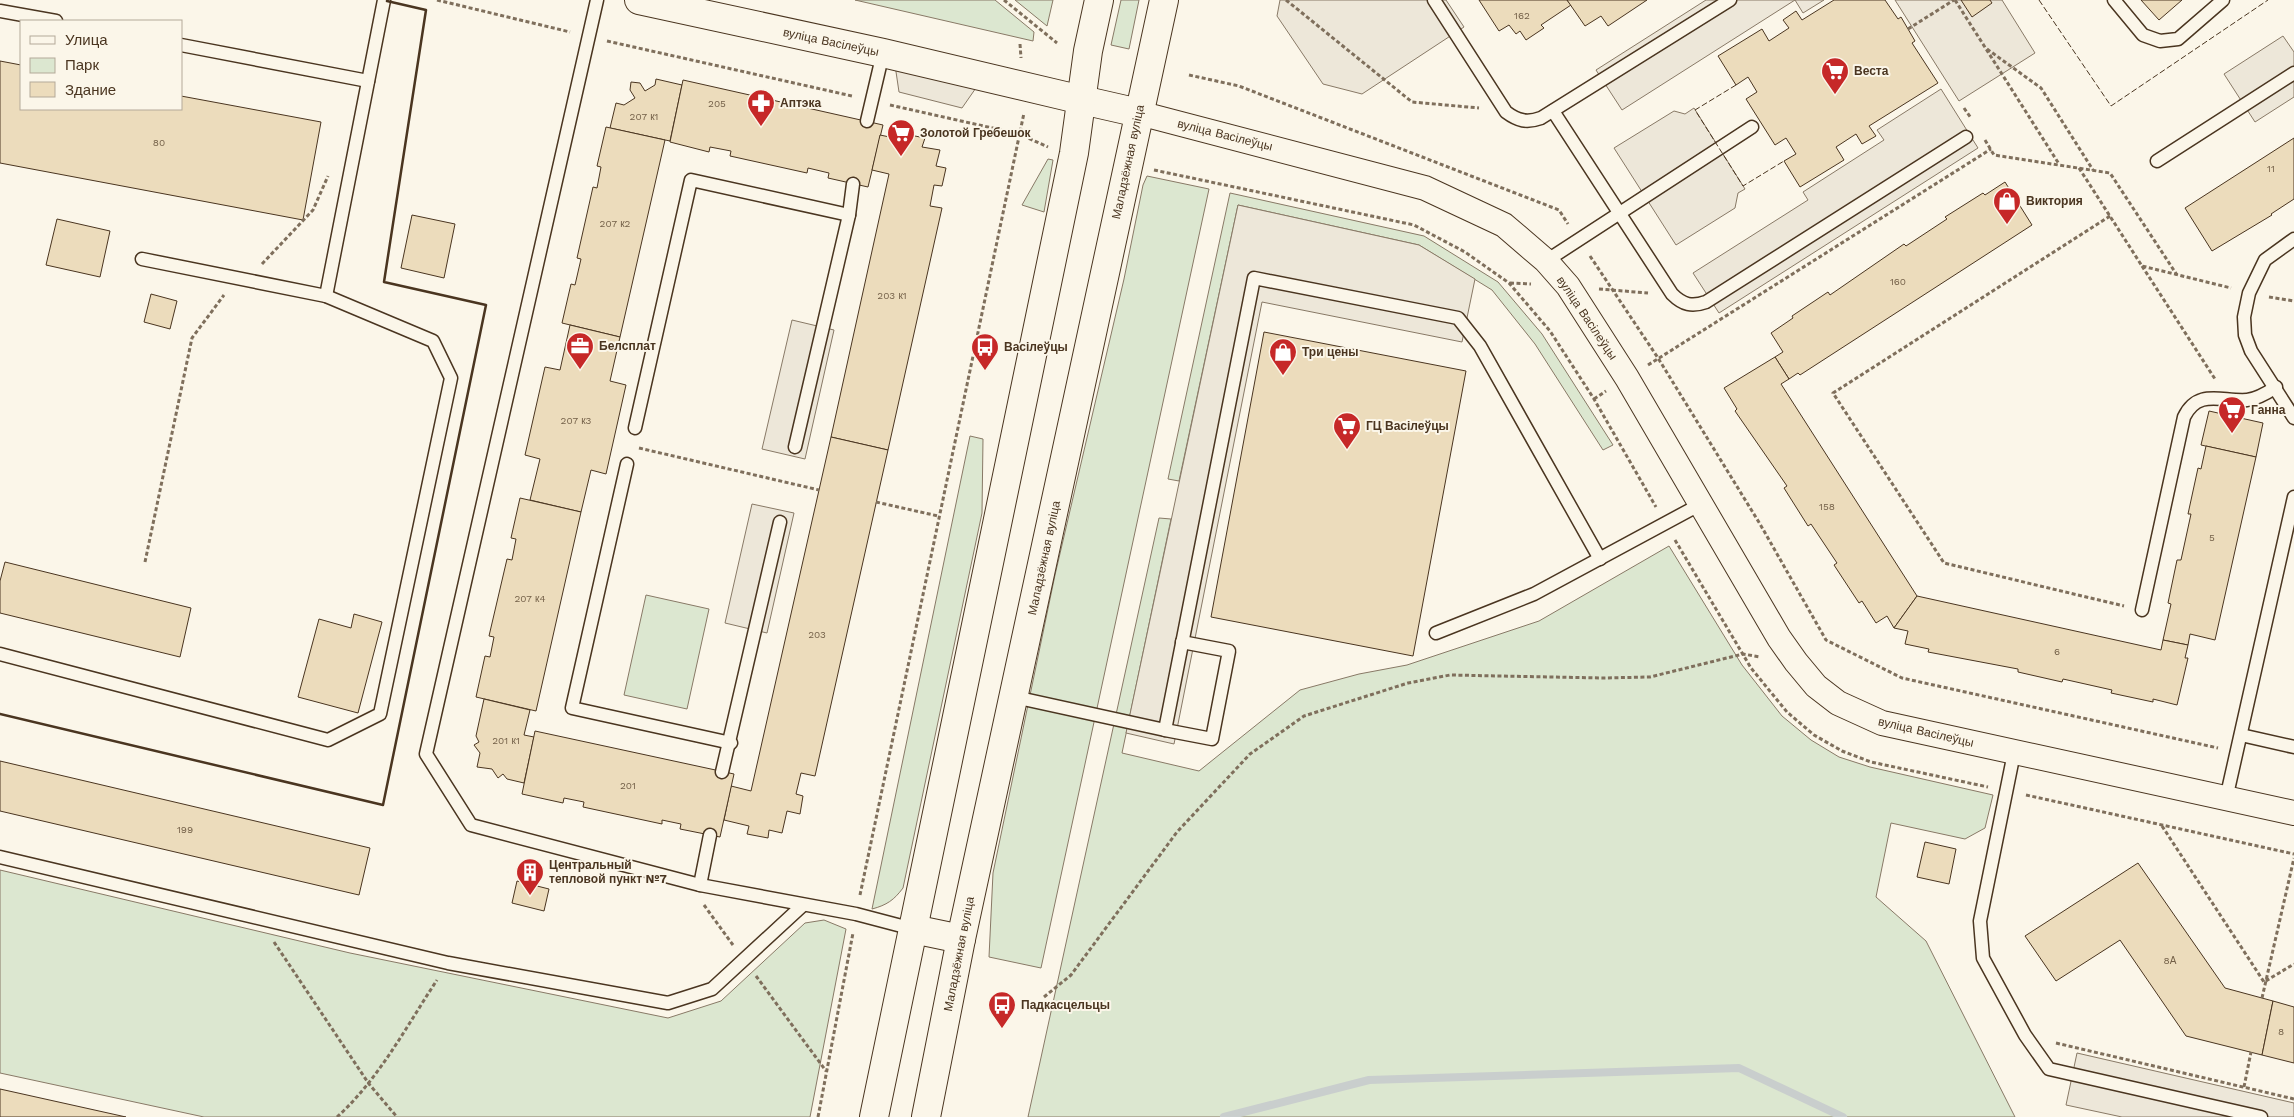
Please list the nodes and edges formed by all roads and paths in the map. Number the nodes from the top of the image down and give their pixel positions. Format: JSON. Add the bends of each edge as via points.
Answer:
{"nodes":[{"id":1,"x":384,"y":0,"type":"edge"},
{"id":2,"x":437,"y":0,"type":"edge"},
{"id":3,"x":597,"y":0,"type":"edge"},
{"id":4,"x":639,"y":0,"type":"edge"},
{"id":5,"x":1004,"y":0,"type":"edge"},
{"id":6,"x":1099,"y":0,"type":"edge"},
{"id":7,"x":1164,"y":0,"type":"edge"},
{"id":8,"x":1286,"y":0,"type":"edge"},
{"id":9,"x":1434,"y":0,"type":"edge"},
{"id":10,"x":1730,"y":0,"type":"edge"},
{"id":11,"x":1954,"y":0,"type":"edge"},
{"id":12,"x":2114,"y":0,"type":"edge"},
{"id":13,"x":2223,"y":0,"type":"edge"},
{"id":14,"x":0,"y":10,"type":"edge"},
{"id":15,"x":51,"y":20,"type":"edge"},
{"id":16,"x":1908,"y":29,"type":"dead end"},
{"id":17,"x":589,"y":36,"type":"junction"},
{"id":18,"x":1056,"y":43,"type":"dead end"},
{"id":19,"x":1020,"y":44,"type":"dead end"},
{"id":20,"x":182,"y":45,"type":"edge"},
{"id":21,"x":1985,"y":47,"type":"junction"},
{"id":22,"x":883,"y":53,"type":"junction"},
{"id":23,"x":1021,"y":63,"type":"dead end"},
{"id":24,"x":2294,"y":73,"type":"edge"},
{"id":25,"x":1189,"y":75,"type":"dead end"},
{"id":26,"x":368,"y":81,"type":"junction"},
{"id":27,"x":1082,"y":100,"type":"junction"},
{"id":28,"x":1498,"y":100,"type":"junction"},
{"id":29,"x":872,"y":101,"type":"junction"},
{"id":30,"x":1024,"y":110,"type":"dead end"},
{"id":31,"x":1553,"y":111,"type":"junction"},
{"id":32,"x":1139,"y":113,"type":"junction"},
{"id":33,"x":867,"y":121,"type":"dead end"},
{"id":34,"x":1752,"y":127,"type":"dead end"},
{"id":35,"x":1019,"y":134,"type":"junction"},
{"id":36,"x":1966,"y":137,"type":"dead end"},
{"id":37,"x":1055,"y":151,"type":"dead end"},
{"id":38,"x":2157,"y":161,"type":"dead end"},
{"id":39,"x":2059,"y":164,"type":"junction"},
{"id":40,"x":2079,"y":167,"type":"junction"},
{"id":41,"x":2093,"y":170,"type":"junction"},
{"id":42,"x":853,"y":184,"type":"dead end"},
{"id":43,"x":1620,"y":214,"type":"junction"},
{"id":44,"x":849,"y":215,"type":"junction"},
{"id":45,"x":2110,"y":216,"type":"junction"},
{"id":46,"x":2294,"y":239,"type":"edge"},
{"id":47,"x":1580,"y":241,"type":"junction"},
{"id":48,"x":142,"y":259,"type":"dead end"},
{"id":49,"x":1546,"y":261,"type":"junction"},
{"id":50,"x":2142,"y":266,"type":"junction"},
{"id":51,"x":2177,"y":274,"type":"junction"},
{"id":52,"x":2249,"y":293,"type":"junction"},
{"id":53,"x":326,"y":296,"type":"junction"},
{"id":54,"x":2294,"y":301,"type":"edge"},
{"id":55,"x":1658,"y":358,"type":"junction"},
{"id":56,"x":1627,"y":378,"type":"junction"},
{"id":57,"x":2276,"y":387,"type":"junction"},
{"id":58,"x":1594,"y":399,"type":"dead end"},
{"id":59,"x":2229,"y":400,"type":"junction"},
{"id":60,"x":2294,"y":418,"type":"edge"},
{"id":61,"x":635,"y":428,"type":"dead end"},
{"id":62,"x":631,"y":446,"type":"dead end"},
{"id":63,"x":795,"y":448,"type":"dead end"},
{"id":64,"x":627,"y":464,"type":"dead end"},
{"id":65,"x":819,"y":490,"type":"dead end"},
{"id":66,"x":2294,"y":497,"type":"edge"},
{"id":67,"x":876,"y":502,"type":"dead end"},
{"id":68,"x":1701,"y":504,"type":"junction"},
{"id":69,"x":938,"y":516,"type":"dead end"},
{"id":70,"x":780,"y":522,"type":"dead end"},
{"id":71,"x":1600,"y":559,"type":"junction"},
{"id":72,"x":2142,"y":610,"type":"joint"},
{"id":73,"x":1436,"y":632,"type":"dead end"},
{"id":74,"x":1182,"y":642,"type":"junction"},
{"id":75,"x":0,"y":654,"type":"edge"},
{"id":76,"x":1796,"y":662,"type":"junction"},
{"id":77,"x":1014,"y":697,"type":"junction"},
{"id":78,"x":1165,"y":730,"type":"junction"},
{"id":79,"x":2241,"y":735,"type":"junction"},
{"id":80,"x":731,"y":743,"type":"junction"},
{"id":81,"x":2294,"y":747,"type":"edge"},
{"id":82,"x":2014,"y":753,"type":"junction"},
{"id":83,"x":2237,"y":753,"type":"junction"},
{"id":84,"x":722,"y":772,"type":"dead end"},
{"id":85,"x":2226,"y":799,"type":"junction"},
{"id":86,"x":2294,"y":813,"type":"edge"},
{"id":87,"x":2161,"y":825,"type":"dead end"},
{"id":88,"x":710,"y":835,"type":"dead end"},
{"id":89,"x":0,"y":857,"type":"edge"},
{"id":90,"x":2294,"y":858,"type":"edge"},
{"id":91,"x":700,"y":885,"type":"junction"},
{"id":92,"x":803,"y":905,"type":"junction"},
{"id":93,"x":856,"y":914,"type":"junction"},
{"id":94,"x":259,"y":919,"type":"junction"},
{"id":95,"x":913,"y":929,"type":"junction"},
{"id":96,"x":961,"y":939,"type":"junction"},
{"id":97,"x":744,"y":960,"type":"junction"},
{"id":98,"x":448,"y":963,"type":"junction"},
{"id":99,"x":2294,"y":964,"type":"edge"},
{"id":100,"x":2264,"y":982,"type":"junction"},
{"id":101,"x":1044,"y":997,"type":"dead end"},
{"id":102,"x":2262,"y":998,"type":"dead end"},
{"id":103,"x":2052,"y":1040,"type":"dead end"},
{"id":104,"x":2251,"y":1052,"type":"dead end"},
{"id":105,"x":827,"y":1072,"type":"junction"},
{"id":106,"x":369,"y":1084,"type":"junction"},
{"id":107,"x":2244,"y":1087,"type":"junction"},
{"id":108,"x":2294,"y":1099,"type":"edge"},
{"id":109,"x":337,"y":1117,"type":"edge"},
{"id":110,"x":397,"y":1117,"type":"edge"},
{"id":111,"x":818,"y":1117,"type":"edge"},
{"id":112,"x":874,"y":1117,"type":"edge"},
{"id":113,"x":926,"y":1117,"type":"edge"},
{"id":114,"x":2261,"y":1117,"type":"edge"}],
"edges":[{"from":1,"to":26,"type":"lane"},
{"from":2,"to":17,"type":"path"},
{"from":3,"to":17,"type":"lane"},
{"from":4,"to":22,"type":"main road","name":"вуліца Васілеўцы"},
{"from":5,"to":18,"type":"path"},
{"from":6,"to":27,"type":"main road"},
{"from":7,"to":32,"type":"main road","name":"Маладзёжная вуліца"},
{"from":8,"to":28,"type":"path","via":[[1412,102],[1480,108]]},
{"from":9,"to":28,"type":"lane"},
{"from":10,"to":31,"type":"lane"},
{"from":11,"to":16,"type":"path"},
{"from":11,"to":21,"type":"path"},
{"from":12,"to":13,"type":"lane","via":[[2143,35],[2160,41],[2178,39]]},
{"from":14,"to":15,"type":"lane"},
{"from":17,"to":29,"type":"path"},
{"from":17,"to":91,"type":"lane","via":[[426,754],[471,826]]},
{"from":19,"to":23,"type":"path"},
{"from":20,"to":26,"type":"lane"},
{"from":21,"to":39,"type":"path"},
{"from":21,"to":41,"type":"path","via":[[2040,88]]},
{"from":22,"to":27,"type":"main road","name":"вуліца Васілеўцы"},
{"from":22,"to":29,"type":"lane"},
{"from":24,"to":38,"type":"lane"},
{"from":25,"to":47,"type":"path","via":[[1238,86],[1558,210]]},
{"from":26,"to":53,"type":"lane"},
{"from":27,"to":32,"type":"main road","name":"вуліца Васілеўцы"},
{"from":27,"to":95,"type":"main road","via":[[1070,172]]},
{"from":28,"to":31,"type":"lane","via":[[1506,112],[1523,121],[1541,118]]},
{"from":29,"to":33,"type":"lane"},
{"from":29,"to":35,"type":"path"},
{"from":30,"to":35,"type":"path"},
{"from":31,"to":43,"type":"lane"},
{"from":32,"to":49,"type":"street","name":"вуліца Васілеўцы","via":[[1425,188],[1504,225]]},
{"from":32,"to":77,"type":"main road","name":"Маладзёжная вуліца"},
{"from":34,"to":43,"type":"lane"},
{"from":35,"to":37,"type":"path"},
{"from":35,"to":93,"type":"path"},
{"from":36,"to":43,"type":"lane","via":[[1697,305],[1688,305],[1672,294]]},
{"from":39,"to":40,"type":"path"},
{"from":39,"to":55,"type":"path","via":[[1994,155],[1991,149]]},
{"from":40,"to":41,"type":"path"},
{"from":40,"to":45,"type":"path"},
{"from":41,"to":51,"type":"path","via":[[2110,173]]},
{"from":42,"to":44,"type":"lane"},
{"from":43,"to":47,"type":"lane"},
{"from":44,"to":61,"type":"lane","via":[[691,180]]},
{"from":44,"to":63,"type":"lane"},
{"from":45,"to":50,"type":"path"},
{"from":45,"to":72,"type":"path","via":[[1833,393],[1944,563]]},
{"from":46,"to":52,"type":"lane","via":[[2265,260]]},
{"from":47,"to":49,"type":"lane"},
{"from":47,"to":55,"type":"path"},
{"from":48,"to":53,"type":"lane"},
{"from":49,"to":56,"type":"street","name":"вуліца Васілеўцы","via":[[1568,286]]},
{"from":50,"to":51,"type":"path"},
{"from":50,"to":59,"type":"path"},
{"from":51,"to":52,"type":"path"},
{"from":52,"to":54,"type":"path"},
{"from":52,"to":57,"type":"lane","via":[[2244,317],[2245,335],[2252,352]]},
{"from":53,"to":75,"type":"lane","via":[[432,341],[451,378],[380,714],[328,740]]},
{"from":55,"to":56,"type":"path"},
{"from":55,"to":83,"type":"path","via":[[1760,524],[1826,640],[1902,678]]},
{"from":56,"to":58,"type":"path"},
{"from":56,"to":68,"type":"street","name":"вуліца Васілеўцы"},
{"from":57,"to":59,"type":"lane","via":[[2258,398]]},
{"from":57,"to":60,"type":"lane"},
{"from":59,"to":72,"type":"lane","via":[[2201,399],[2184,417]]},
{"from":62,"to":65,"type":"path"},
{"from":64,"to":80,"type":"lane","via":[[572,708]]},
{"from":66,"to":79,"type":"lane"},
{"from":67,"to":69,"type":"path"},
{"from":68,"to":71,"type":"lane"},
{"from":68,"to":76,"type":"street","name":"вуліца Васілеўцы"},
{"from":70,"to":80,"type":"lane"},
{"from":71,"to":73,"type":"lane","via":[[1534,594]]},
{"from":71,"to":74,"type":"lane","via":[[1480,346],[1458,318],[1254,278]]},
{"from":74,"to":78,"type":"lane"},
{"from":74,"to":78,"type":"lane","via":[[1229,651],[1212,739]]},
{"from":76,"to":82,"type":"street","name":"вуліца Васілеўцы","via":[[1816,686],[1860,715]]},
{"from":76,"to":101,"type":"path","via":[[1743,654],[1650,677],[1450,675],[1408,683],[1304,716],[1250,754],[1176,832],[1071,974]]},
{"from":77,"to":78,"type":"lane"},
{"from":77,"to":96,"type":"main road","name":"Маладзёжная вуліца"},
{"from":79,"to":81,"type":"lane"},
{"from":79,"to":83,"type":"lane"},
{"from":80,"to":84,"type":"lane"},
{"from":82,"to":85,"type":"street","name":"вуліца Васілеўцы"},
{"from":82,"to":114,"type":"lane","via":[[1980,921],[1983,958],[2025,1035],[2049,1069]]},
{"from":83,"to":85,"type":"lane"},
{"from":85,"to":86,"type":"street","name":"вуліца Васілеўцы"},
{"from":87,"to":100,"type":"path"},
{"from":88,"to":91,"type":"lane"},
{"from":89,"to":94,"type":"lane"},
{"from":90,"to":100,"type":"path"},
{"from":91,"to":92,"type":"lane"},
{"from":91,"to":97,"type":"path","via":[[705,907]]},
{"from":92,"to":93,"type":"lane"},
{"from":92,"to":97,"type":"lane"},
{"from":93,"to":95,"type":"lane"},
{"from":93,"to":105,"type":"path"},
{"from":94,"to":98,"type":"lane"},
{"from":94,"to":106,"type":"path"},
{"from":95,"to":96,"type":"main road"},
{"from":95,"to":112,"type":"main road"},
{"from":96,"to":113,"type":"main road","name":"Маладзёжная вуліца"},
{"from":97,"to":98,"type":"lane","via":[[712,989],[668,1003]]},
{"from":97,"to":105,"type":"path"},
{"from":98,"to":106,"type":"path"},
{"from":99,"to":100,"type":"path"},
{"from":100,"to":102,"type":"path"},
{"from":103,"to":107,"type":"path"},
{"from":104,"to":107,"type":"path"},
{"from":105,"to":111,"type":"path"},
{"from":106,"to":109,"type":"path"},
{"from":106,"to":110,"type":"path"},
{"from":107,"to":108,"type":"path"}]}
